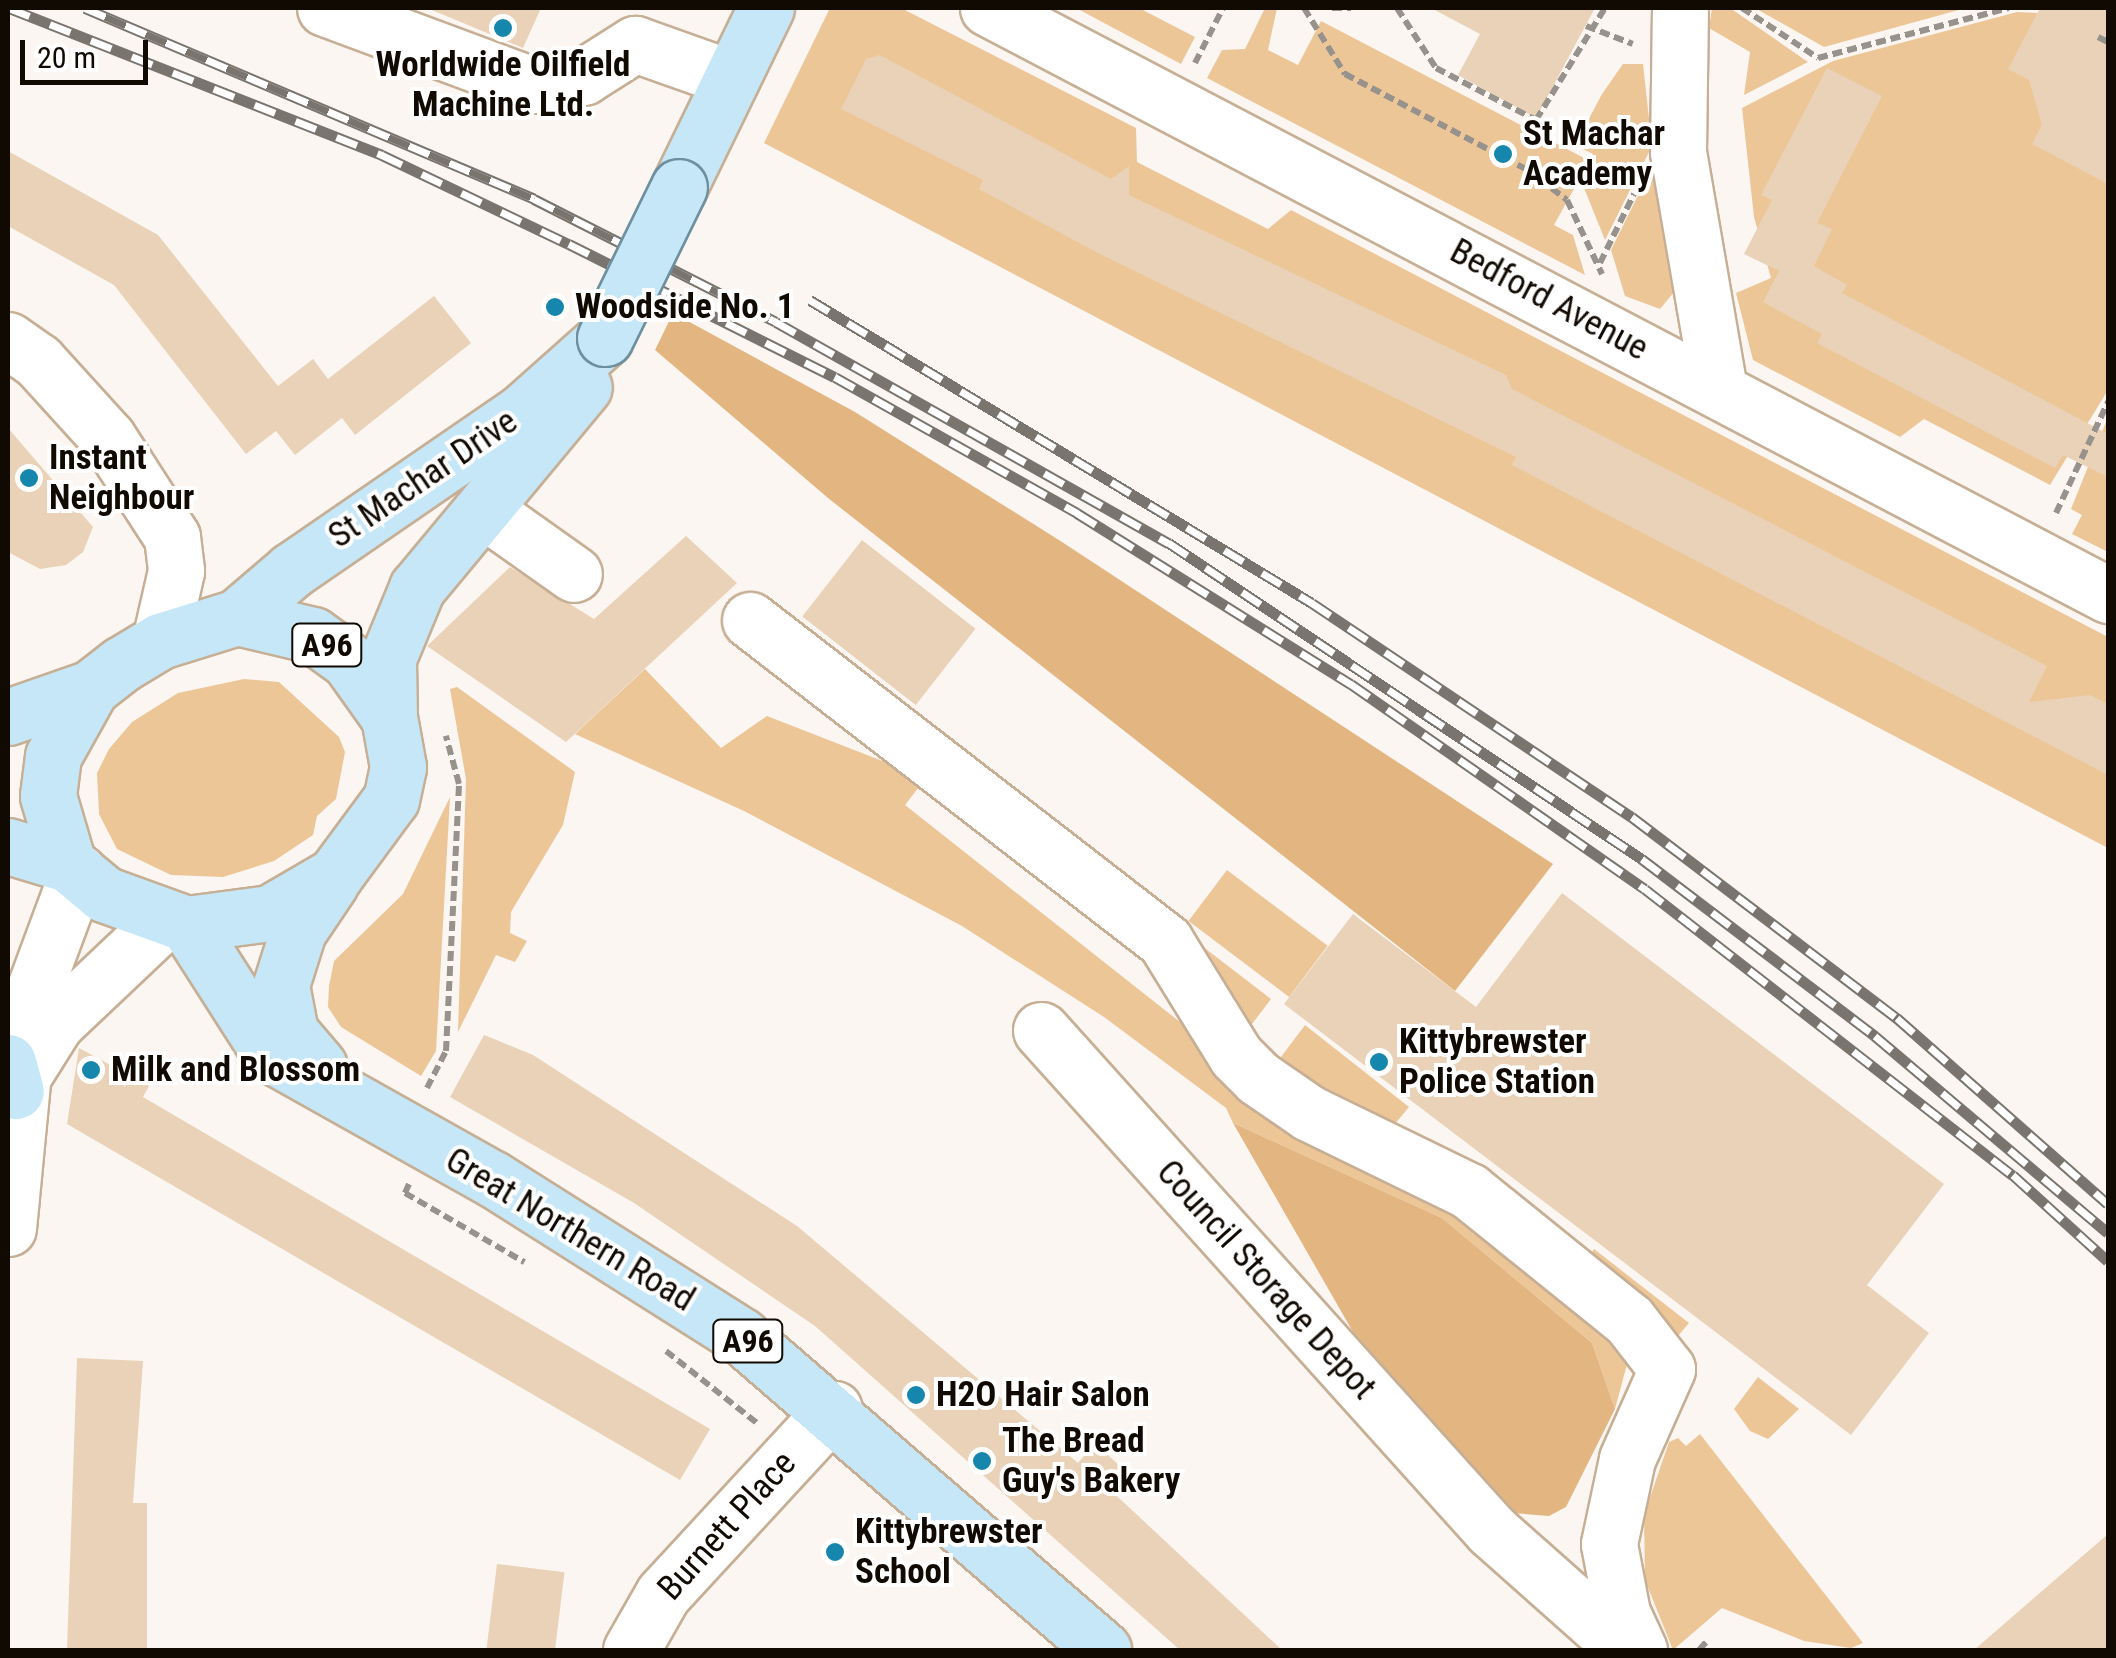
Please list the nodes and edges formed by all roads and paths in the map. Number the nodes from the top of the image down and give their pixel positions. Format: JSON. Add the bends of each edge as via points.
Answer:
{"nodes":[{"id":1,"x":324,"y":8,"type":"edge"},
{"id":2,"x":766,"y":8,"type":"edge"},
{"id":3,"x":988,"y":8,"type":"edge"},
{"id":4,"x":1224,"y":8,"type":"edge"},
{"id":5,"x":1304,"y":8,"type":"edge"},
{"id":6,"x":1332,"y":8,"type":"edge"},
{"id":7,"x":1351,"y":8,"type":"edge"},
{"id":8,"x":1397,"y":8,"type":"edge"},
{"id":9,"x":1605,"y":8,"type":"edge"},
{"id":10,"x":1680,"y":8,"type":"edge"},
{"id":11,"x":1742,"y":8,"type":"edge"},
{"id":12,"x":2009,"y":8,"type":"edge"},
{"id":13,"x":2098,"y":37,"type":"dead end"},
{"id":14,"x":2108,"y":42,"type":"edge"},
{"id":15,"x":1199,"y":56,"type":"dead end"},
{"id":16,"x":731,"y":78,"type":"junction"},
{"id":17,"x":1620,"y":337,"type":"junction"},
{"id":18,"x":605,"y":338,"type":"junction"},
{"id":19,"x":8,"y":340,"type":"edge"},
{"id":20,"x":1718,"y":390,"type":"junction"},
{"id":21,"x":2108,"y":402,"type":"edge"},
{"id":22,"x":489,"y":502,"type":"junction"},
{"id":23,"x":2050,"y":564,"type":"junction"},
{"id":24,"x":574,"y":574,"type":"dead end"},
{"id":25,"x":2108,"y":595,"type":"edge"},
{"id":26,"x":237,"y":617,"type":"junction"},
{"id":27,"x":750,"y":620,"type":"dead end"},
{"id":28,"x":160,"y":641,"type":"junction"},
{"id":29,"x":91,"y":688,"type":"junction"},
{"id":30,"x":8,"y":717,"type":"edge"},
{"id":31,"x":415,"y":719,"type":"junction"},
{"id":32,"x":8,"y":846,"type":"edge"},
{"id":33,"x":74,"y":868,"type":"junction"},
{"id":34,"x":335,"y":875,"type":"junction"},
{"id":35,"x":177,"y":922,"type":"junction"},
{"id":36,"x":1041,"y":1030,"type":"dead end"},
{"id":37,"x":12,"y":1076,"type":"edge"},
{"id":38,"x":346,"y":1098,"type":"junction"},
{"id":39,"x":434,"y":1102,"type":"dead end"},
{"id":40,"x":405,"y":1193,"type":"dead end"},
{"id":41,"x":8,"y":1228,"type":"edge"},
{"id":42,"x":534,"y":1267,"type":"dead end"},
{"id":43,"x":655,"y":1343,"type":"dead end"},
{"id":44,"x":834,"y":1409,"type":"junction"},
{"id":45,"x":792,"y":1455,"type":"junction"},
{"id":46,"x":1491,"y":1530,"type":"junction"},
{"id":47,"x":1609,"y":1544,"type":"junction"},
{"id":48,"x":1708,"y":1641,"type":"dead end"},
{"id":49,"x":631,"y":1650,"type":"edge"},
{"id":50,"x":1102,"y":1650,"type":"edge"},
{"id":51,"x":1626,"y":1650,"type":"edge"},
{"id":52,"x":1640,"y":1650,"type":"edge"},
{"id":53,"x":1699,"y":1650,"type":"edge"}],
"edges":[{"from":1,"to":16,"type":"street","via":[[532,85],[583,77],[636,44]]},
{"from":2,"to":16,"type":"main road","name":"St Machar Drive"},
{"from":3,"to":17,"type":"street","name":"Bedford Avenue"},
{"from":4,"to":15,"type":"path"},
{"from":5,"to":17,"type":"path","via":[[1345,74],[1528,170],[1568,200],[1600,264]]},
{"from":6,"to":7,"type":"path"},
{"from":8,"to":9,"type":"path","via":[[1436,68],[1536,120]]},
{"from":10,"to":20,"type":"street","via":[[1676,125]]},
{"from":11,"to":12,"type":"path","via":[[1818,58]]},
{"from":13,"to":14,"type":"path"},
{"from":16,"to":18,"type":"main road","name":"St Machar Drive","bridge":true},
{"from":17,"to":20,"type":"street","name":"Bedford Avenue"},
{"from":18,"to":22,"type":"main road","name":"St Machar Drive","via":[[581,396]]},
{"from":18,"to":26,"type":"main road","name":"St Machar Drive","via":[[508,422],[292,570]]},
{"from":19,"to":28,"type":"street","via":[[38,360],[108,438],[172,537],[176,570]]},
{"from":20,"to":23,"type":"street","name":"Bedford Avenue"},
{"from":21,"to":23,"type":"path","via":[[2064,486]]},
{"from":22,"to":24,"type":"street","via":[[502,523]]},
{"from":22,"to":31,"type":"main road","name":"St Machar Drive","via":[[448,544],[401,621],[388,658]]},
{"from":23,"to":25,"type":"street","name":"Bedford Avenue"},
{"from":26,"to":28,"type":"main road","number":"A96"},
{"from":26,"to":31,"type":"main road","number":"A96","via":[[313,634]]},
{"from":27,"to":47,"type":"street","via":[[1165,941],[1236,1056],[1258,1078],[1309,1113],[1469,1191],[1629,1320],[1667,1369],[1628,1459]]},
{"from":28,"to":29,"type":"main road","number":"A96"},
{"from":29,"to":30,"type":"main road","number":"A96"},
{"from":29,"to":33,"type":"main road","number":"A96","via":[[66,723],[48,796]]},
{"from":31,"to":34,"type":"main road","number":"A96","via":[[392,799]]},
{"from":31,"to":39,"type":"path","via":[[459,784],[446,1051],[423,1096]]},
{"from":32,"to":33,"type":"main road","number":"A96"},
{"from":33,"to":35,"type":"main road","number":"A96","via":[[104,894]]},
{"from":33,"to":37,"type":"street"},
{"from":34,"to":35,"type":"main road","number":"A96","via":[[270,913]]},
{"from":34,"to":38,"type":"main road","name":"Great Northern Road","number":"A96","via":[[298,932],[281,984],[290,1032]]},
{"from":35,"to":37,"type":"street","via":[[56,1023]]},
{"from":35,"to":38,"type":"main road","name":"Great Northern Road","number":"A96","via":[[270,1054]]},
{"from":36,"to":46,"type":"street","name":"Council Storage Depot"},
{"from":37,"to":41,"type":"street"},
{"from":38,"to":44,"type":"main road","name":"Great Northern Road","number":"A96","via":[[654,1276]]},
{"from":40,"to":42,"type":"path"},
{"from":43,"to":45,"type":"path"},
{"from":44,"to":45,"type":"street","name":"Burnett Place"},
{"from":44,"to":50,"type":"main road","name":"Great Northern Road","number":"A96"},
{"from":45,"to":49,"type":"street","name":"Burnett Place","via":[[663,1594]]},
{"from":46,"to":47,"type":"street","via":[[1573,1558]]},
{"from":46,"to":51,"type":"street","name":"Council Storage Depot"},
{"from":47,"to":52,"type":"street","via":[[1622,1613]]},
{"from":48,"to":53,"type":"path"}]}
